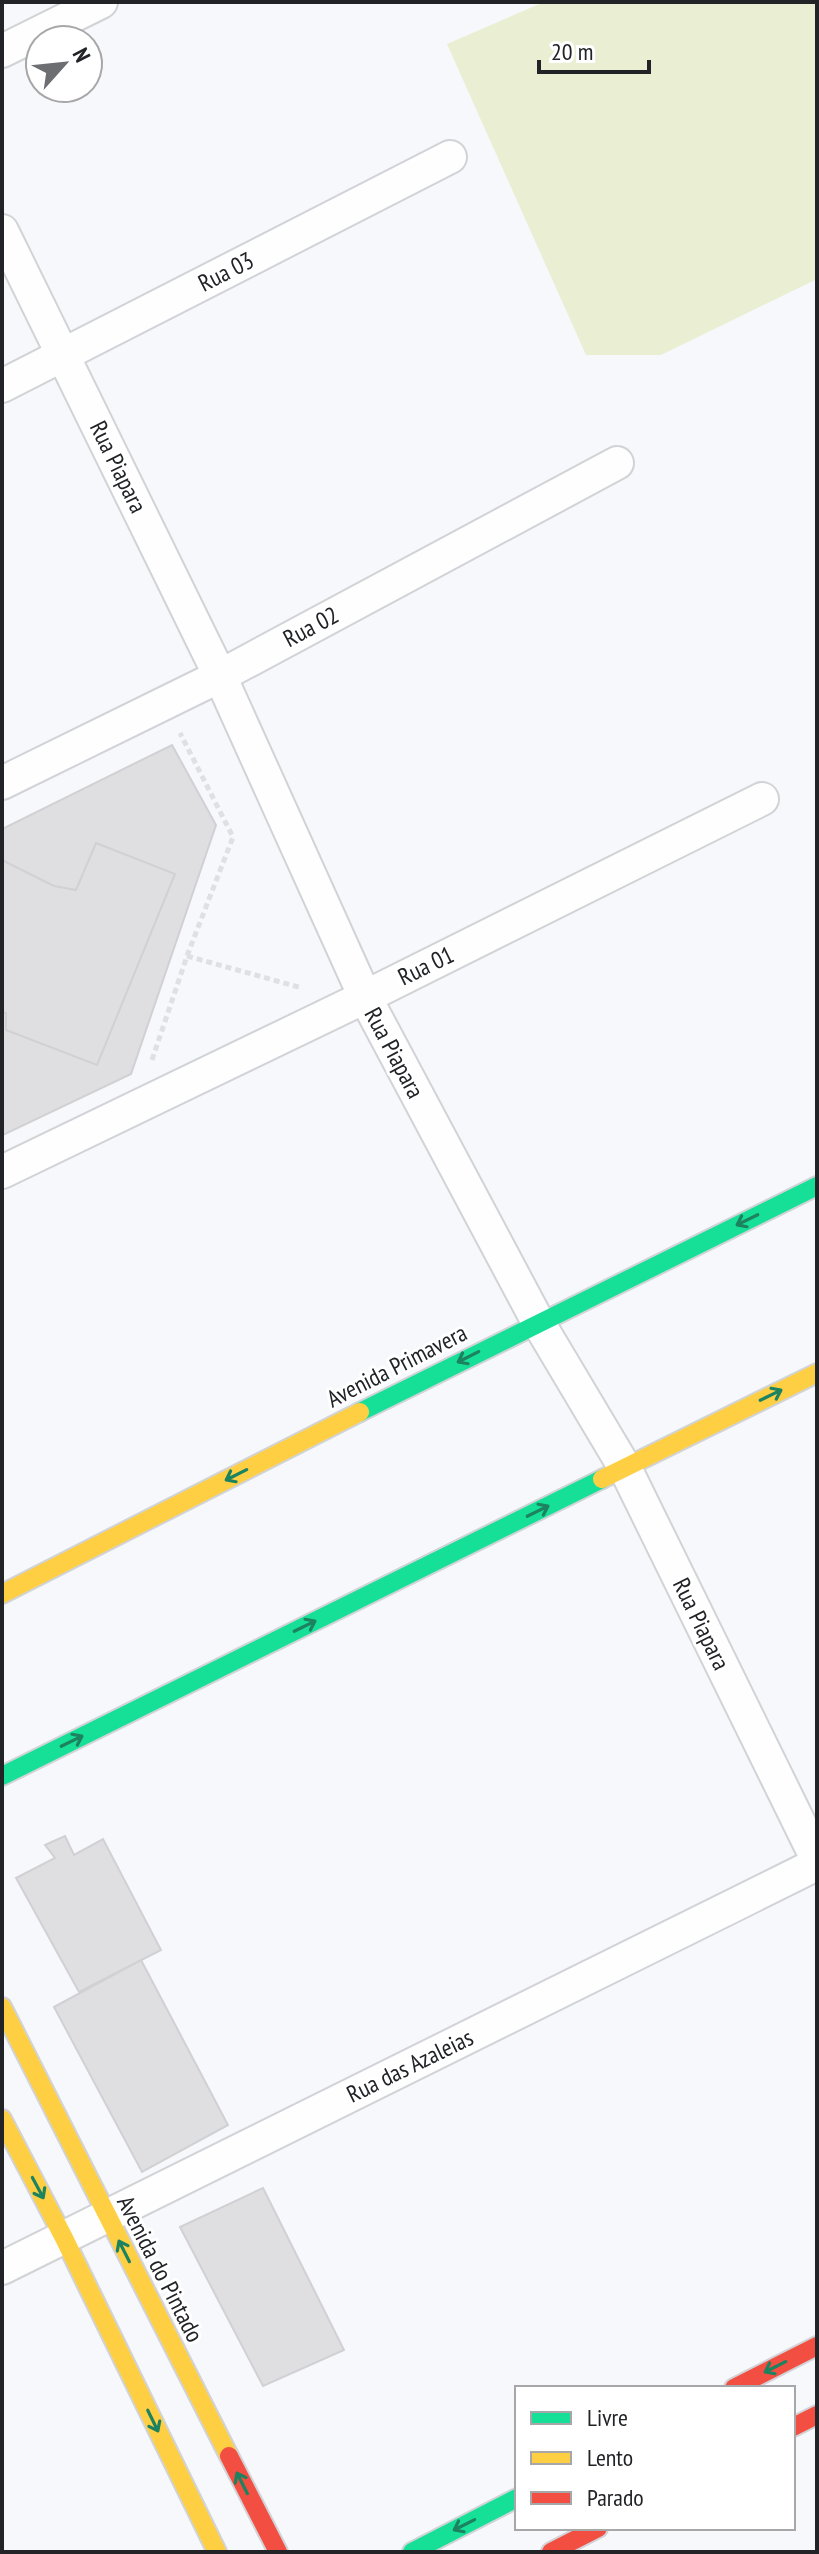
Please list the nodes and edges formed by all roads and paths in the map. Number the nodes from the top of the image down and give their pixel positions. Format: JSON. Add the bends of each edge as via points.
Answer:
{"nodes":[{"id":1,"x":101,"y":2,"type":"edge"},
{"id":2,"x":2,"y":51,"type":"edge"},
{"id":3,"x":450,"y":157,"type":"dead end"},
{"id":4,"x":2,"y":231,"type":"edge"},
{"id":5,"x":64,"y":355,"type":"junction"},
{"id":6,"x":2,"y":386,"type":"edge"},
{"id":7,"x":617,"y":463,"type":"dead end"},
{"id":8,"x":220,"y":676,"type":"junction"},
{"id":9,"x":179,"y":729,"type":"dead end"},
{"id":10,"x":2,"y":783,"type":"edge"},
{"id":11,"x":762,"y":799,"type":"dead end"},
{"id":12,"x":187,"y":956,"type":"junction"},
{"id":13,"x":303,"y":988,"type":"dead end"},
{"id":14,"x":365,"y":997,"type":"junction"},
{"id":15,"x":150,"y":1066,"type":"dead end"},
{"id":16,"x":2,"y":1172,"type":"edge"},
{"id":17,"x":817,"y":1186,"type":"edge"},
{"id":18,"x":538,"y":1322,"type":"junction"},
{"id":19,"x":817,"y":1373,"type":"edge"},
{"id":20,"x":625,"y":1468,"type":"junction"},
{"id":21,"x":2,"y":1594,"type":"edge"},
{"id":22,"x":2,"y":1776,"type":"edge"},
{"id":23,"x":817,"y":1862,"type":"edge"},
{"id":24,"x":2,"y":2007,"type":"edge"},
{"id":25,"x":2,"y":2119,"type":"edge"},
{"id":26,"x":106,"y":2217,"type":"junction"},
{"id":27,"x":64,"y":2238,"type":"junction"},
{"id":28,"x":2,"y":2268,"type":"edge"},
{"id":29,"x":817,"y":2346,"type":"edge"},
{"id":30,"x":738,"y":2386,"type":"edge"},
{"id":31,"x":817,"y":2415,"type":"edge"},
{"id":32,"x":795,"y":2426,"type":"edge"},
{"id":33,"x":515,"y":2499,"type":"edge"},
{"id":34,"x":594,"y":2530,"type":"edge"},
{"id":35,"x":217,"y":2552,"type":"edge"},
{"id":36,"x":278,"y":2552,"type":"edge"},
{"id":37,"x":412,"y":2552,"type":"edge"},
{"id":38,"x":551,"y":2552,"type":"edge"}],
"edges":[{"from":1,"to":2,"type":"street"},
{"from":3,"to":5,"type":"street","name":"Rua 03"},
{"from":4,"to":5,"type":"street","name":"Rua Piapara"},
{"from":5,"to":6,"type":"street","name":"Rua 03"},
{"from":5,"to":8,"type":"street","name":"Rua Piapara"},
{"from":7,"to":8,"type":"street","name":"Rua 02"},
{"from":8,"to":10,"type":"street","name":"Rua 02"},
{"from":8,"to":14,"type":"street","name":"Rua Piapara"},
{"from":9,"to":12,"type":"path","via":[[233,837]]},
{"from":11,"to":14,"type":"street","name":"Rua 01"},
{"from":12,"to":13,"type":"path"},
{"from":12,"to":15,"type":"path"},
{"from":14,"to":16,"type":"street","name":"Rua 01"},
{"from":14,"to":18,"type":"street","name":"Rua Piapara"},
{"from":17,"to":18,"type":"street","name":"Avenida Primavera","one_way":true},
{"from":18,"to":20,"type":"street","name":"Rua Piapara"},
{"from":18,"to":21,"type":"street","name":"Avenida Primavera","one_way":true},
{"from":20,"to":19,"type":"street","one_way":true},
{"from":22,"to":20,"type":"street","one_way":true},
{"from":20,"to":23,"type":"street","name":"Rua Piapara"},
{"from":23,"to":26,"type":"street","name":"Rua das Azaleias"},
{"from":24,"to":26,"type":"street","name":"Avenida do Pintado"},
{"from":25,"to":27,"type":"street","one_way":true},
{"from":26,"to":27,"type":"street","name":"Rua das Azaleias"},
{"from":36,"to":26,"type":"street","name":"Avenida do Pintado","one_way":true},
{"from":27,"to":28,"type":"street","name":"Rua das Azaleias"},
{"from":27,"to":35,"type":"street","one_way":true},
{"from":29,"to":30,"type":"street","one_way":true},
{"from":31,"to":32,"type":"street"},
{"from":33,"to":37,"type":"street","one_way":true},
{"from":34,"to":38,"type":"street"}]}
